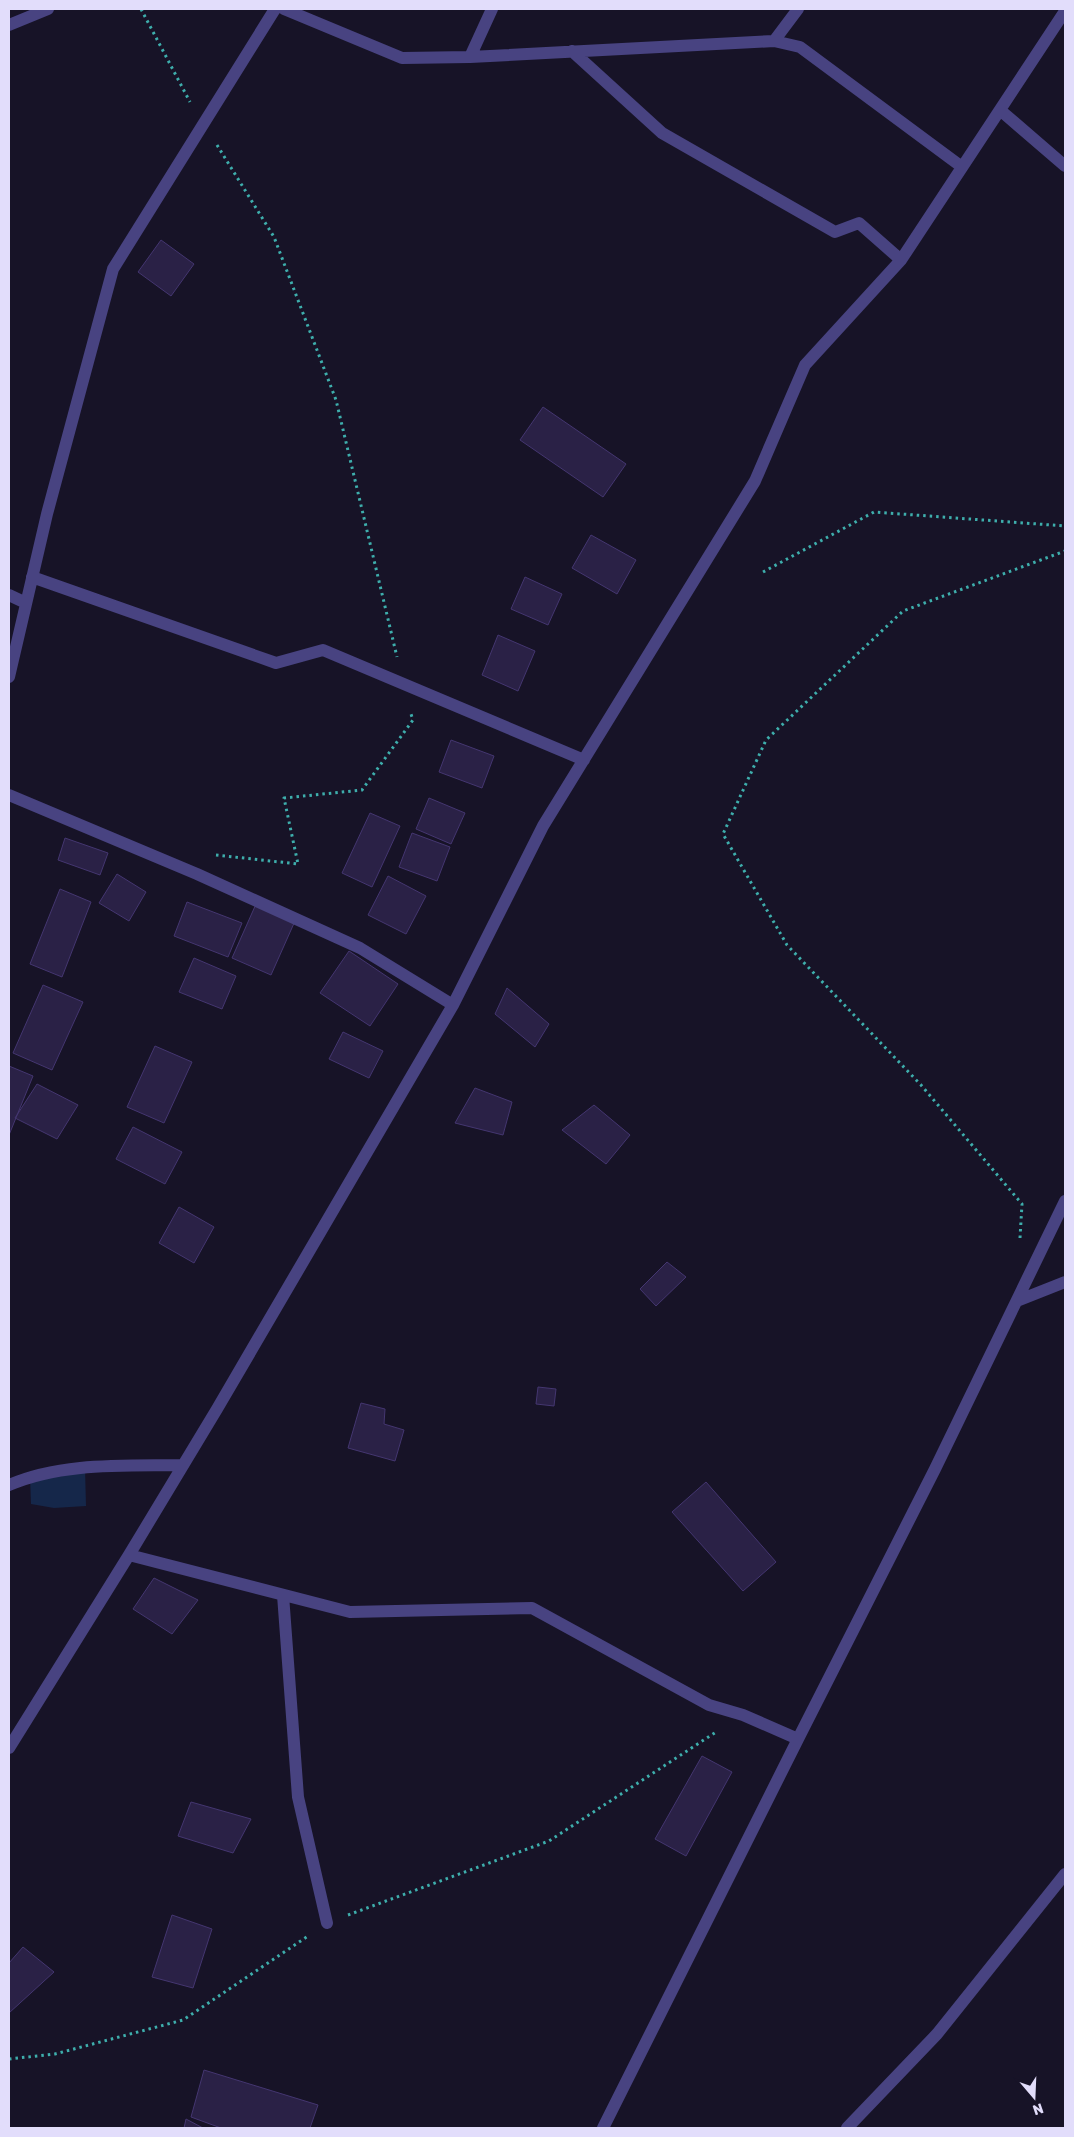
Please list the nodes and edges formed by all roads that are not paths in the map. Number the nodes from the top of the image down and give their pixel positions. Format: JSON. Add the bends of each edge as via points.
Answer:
{"nodes":[{"id":1,"x":48,"y":9,"type":"edge"},
{"id":2,"x":275,"y":9,"type":"edge"},
{"id":3,"x":284,"y":9,"type":"edge"},
{"id":4,"x":492,"y":9,"type":"edge"},
{"id":5,"x":798,"y":9,"type":"edge"},
{"id":6,"x":1065,"y":10,"type":"edge"},
{"id":7,"x":9,"y":26,"type":"edge"},
{"id":8,"x":774,"y":41,"type":"junction"},
{"id":9,"x":572,"y":51,"type":"junction"},
{"id":10,"x":470,"y":57,"type":"junction"},
{"id":11,"x":1000,"y":110,"type":"junction"},
{"id":12,"x":1065,"y":166,"type":"edge"},
{"id":13,"x":962,"y":167,"type":"junction"},
{"id":14,"x":901,"y":260,"type":"junction"},
{"id":15,"x":32,"y":577,"type":"junction"},
{"id":16,"x":9,"y":595,"type":"edge"},
{"id":17,"x":26,"y":603,"type":"junction"},
{"id":18,"x":9,"y":678,"type":"edge"},
{"id":19,"x":584,"y":760,"type":"junction"},
{"id":20,"x":9,"y":795,"type":"edge"},
{"id":21,"x":453,"y":1005,"type":"junction"},
{"id":22,"x":1065,"y":1201,"type":"edge"},
{"id":23,"x":1065,"y":1282,"type":"edge"},
{"id":24,"x":1017,"y":1301,"type":"junction"},
{"id":25,"x":183,"y":1465,"type":"junction"},
{"id":26,"x":9,"y":1485,"type":"edge"},
{"id":27,"x":129,"y":1554,"type":"junction"},
{"id":28,"x":283,"y":1595,"type":"junction"},
{"id":29,"x":798,"y":1739,"type":"junction"},
{"id":30,"x":9,"y":1748,"type":"edge"},
{"id":31,"x":1065,"y":1874,"type":"edge"},
{"id":32,"x":327,"y":1924,"type":"road end"},
{"id":33,"x":603,"y":2128,"type":"edge"},
{"id":34,"x":847,"y":2128,"type":"edge"}],
"edges":[{"from":1,"to":7,"type":"street"},
{"from":2,"to":15,"type":"street","via":[[113,269]]},
{"from":3,"to":10,"type":"street","via":[[402,58]]},
{"from":4,"to":10,"type":"street"},
{"from":5,"to":8,"type":"street"},
{"from":6,"to":11,"type":"street"},
{"from":8,"to":9,"type":"street"},
{"from":8,"to":13,"type":"street","via":[[800,47]]},
{"from":9,"to":10,"type":"street"},
{"from":9,"to":14,"type":"street","via":[[662,134],[835,232],[860,223]]},
{"from":11,"to":12,"type":"street"},
{"from":11,"to":13,"type":"street"},
{"from":13,"to":14,"type":"street"},
{"from":14,"to":19,"type":"street","via":[[805,365],[755,481]]},
{"from":15,"to":17,"type":"street"},
{"from":15,"to":19,"type":"street","via":[[276,664],[322,650]]},
{"from":16,"to":17,"type":"street"},
{"from":17,"to":18,"type":"street"},
{"from":19,"to":21,"type":"street","via":[[543,826]]},
{"from":20,"to":21,"type":"street","via":[[197,874],[360,948]]},
{"from":21,"to":25,"type":"street"},
{"from":22,"to":24,"type":"street"},
{"from":23,"to":24,"type":"street"},
{"from":24,"to":29,"type":"street"},
{"from":25,"to":26,"type":"street","via":[[100,1466],[30,1476]]},
{"from":25,"to":27,"type":"street"},
{"from":27,"to":28,"type":"street"},
{"from":27,"to":30,"type":"street"},
{"from":28,"to":29,"type":"street","via":[[350,1612],[532,1608],[709,1705],[743,1715]]},
{"from":28,"to":32,"type":"street","via":[[298,1797]]},
{"from":29,"to":33,"type":"street"},
{"from":31,"to":34,"type":"street","via":[[937,2034]]}]}
